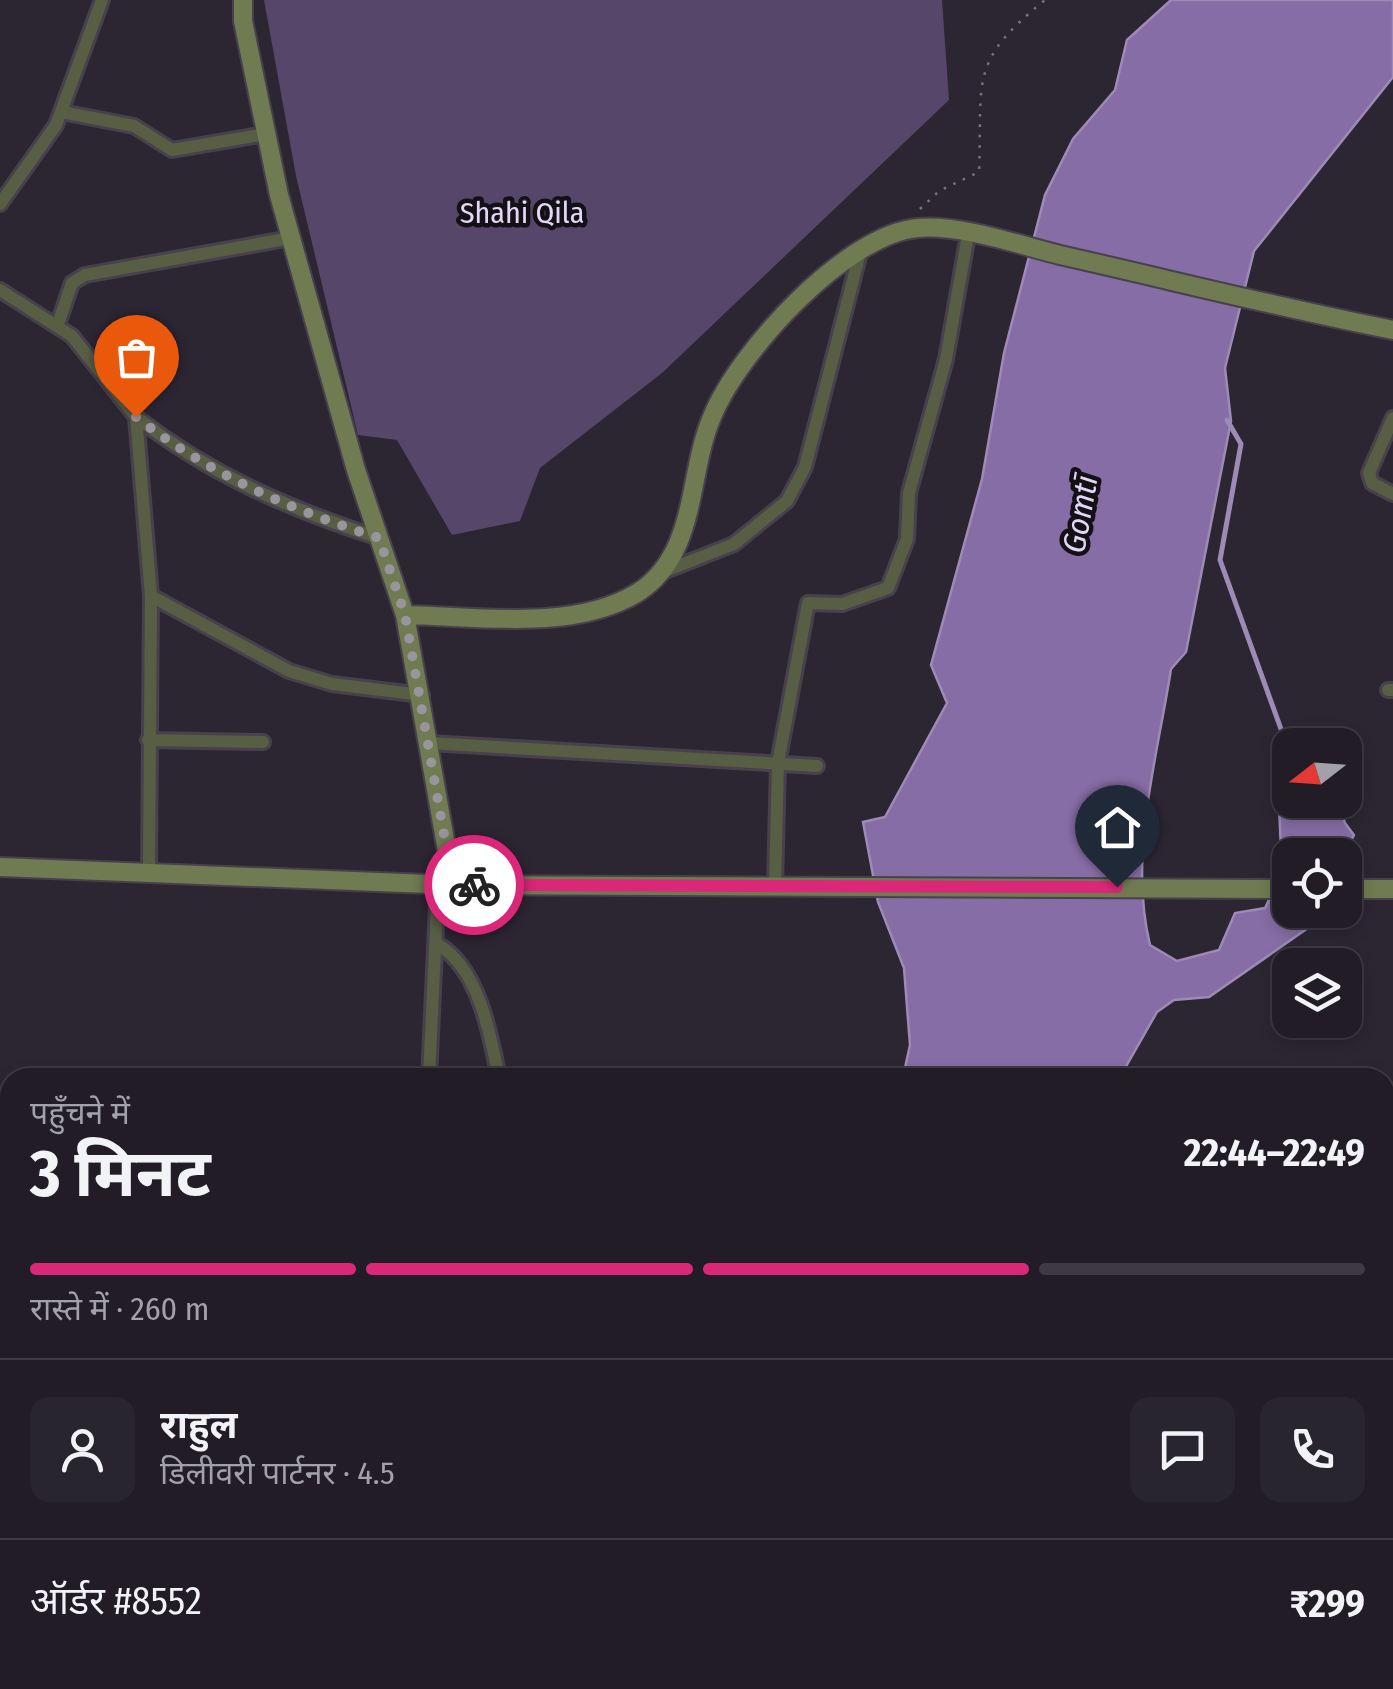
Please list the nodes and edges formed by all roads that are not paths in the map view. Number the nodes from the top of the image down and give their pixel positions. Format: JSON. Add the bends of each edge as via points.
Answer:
{"nodes":[{"id":1,"x":102,"y":0,"type":"edge"},
{"id":2,"x":243,"y":0,"type":"edge"},
{"id":3,"x":62,"y":112,"type":"junction"},
{"id":4,"x":266,"y":134,"type":"junction"},
{"id":5,"x":0,"y":169,"type":"edge"},
{"id":6,"x":15,"y":179,"type":"junction"},
{"id":7,"x":0,"y":204,"type":"edge"},
{"id":8,"x":968,"y":235,"type":"junction"},
{"id":9,"x":291,"y":238,"type":"junction"},
{"id":10,"x":861,"y":249,"type":"junction"},
{"id":11,"x":0,"y":290,"type":"edge"},
{"id":12,"x":58,"y":324,"type":"junction"},
{"id":13,"x":1393,"y":330,"type":"edge"},
{"id":14,"x":136,"y":417,"type":"junction"},
{"id":15,"x":1393,"y":418,"type":"edge"},
{"id":16,"x":1393,"y":494,"type":"edge"},
{"id":17,"x":379,"y":538,"type":"junction"},
{"id":18,"x":663,"y":572,"type":"junction"},
{"id":19,"x":151,"y":596,"type":"junction"},
{"id":20,"x":405,"y":615,"type":"junction"},
{"id":21,"x":422,"y":694,"type":"junction"},
{"id":22,"x":148,"y":740,"type":"junction"},
{"id":23,"x":263,"y":742,"type":"dead end"},
{"id":24,"x":430,"y":743,"type":"junction"},
{"id":25,"x":778,"y":763,"type":"junction"},
{"id":26,"x":817,"y":766,"type":"dead end"},
{"id":27,"x":0,"y":867,"type":"edge"},
{"id":28,"x":149,"y":871,"type":"junction"},
{"id":29,"x":446,"y":885,"type":"junction"},
{"id":30,"x":776,"y":886,"type":"junction"},
{"id":31,"x":1272,"y":889,"type":"edge"},
{"id":32,"x":1362,"y":889,"type":"edge"},
{"id":33,"x":1392,"y":889,"type":"edge"},
{"id":34,"x":439,"y":945,"type":"junction"},
{"id":35,"x":430,"y":1068,"type":"edge"},
{"id":36,"x":496,"y":1068,"type":"edge"}],
"edges":[{"from":1,"to":3,"type":"street"},
{"from":2,"to":4,"type":"main road"},
{"from":3,"to":4,"type":"street","via":[[134,126],[172,150]]},
{"from":3,"to":6,"type":"street"},
{"from":4,"to":9,"type":"main road"},
{"from":5,"to":6,"type":"street"},
{"from":6,"to":7,"type":"street"},
{"from":8,"to":10,"type":"main road","via":[[912,229]]},
{"from":8,"to":13,"type":"main road"},
{"from":8,"to":25,"type":"street","via":[[946,358],[909,493],[907,539],[888,588],[842,604],[808,603]]},
{"from":9,"to":12,"type":"street","via":[[85,275],[72,283]]},
{"from":9,"to":17,"type":"main road"},
{"from":10,"to":18,"type":"main road","via":[[791,309],[729,380],[699,454],[684,533]]},
{"from":10,"to":18,"type":"street","via":[[805,467],[787,501],[734,544]]},
{"from":11,"to":12,"type":"street"},
{"from":12,"to":14,"type":"street"},
{"from":14,"to":17,"type":"street","via":[[216,473],[295,511]]},
{"from":14,"to":19,"type":"street"},
{"from":15,"to":16,"type":"street","via":[[1369,473]]},
{"from":17,"to":20,"type":"main road"},
{"from":18,"to":20,"type":"main road","via":[[636,593],[556,617]]},
{"from":19,"to":21,"type":"street","via":[[289,671],[332,684]]},
{"from":19,"to":22,"type":"street"},
{"from":20,"to":21,"type":"main road"},
{"from":21,"to":24,"type":"main road"},
{"from":22,"to":23,"type":"street"},
{"from":22,"to":28,"type":"street"},
{"from":24,"to":25,"type":"street"},
{"from":24,"to":29,"type":"main road"},
{"from":25,"to":26,"type":"street"},
{"from":25,"to":30,"type":"street"},
{"from":27,"to":28,"type":"main road"},
{"from":28,"to":29,"type":"main road"},
{"from":29,"to":30,"type":"main road"},
{"from":29,"to":34,"type":"street"},
{"from":30,"to":31,"type":"main road"},
{"from":32,"to":33,"type":"main road"},
{"from":34,"to":35,"type":"street"},
{"from":34,"to":36,"type":"street","via":[[468,974]]}]}
